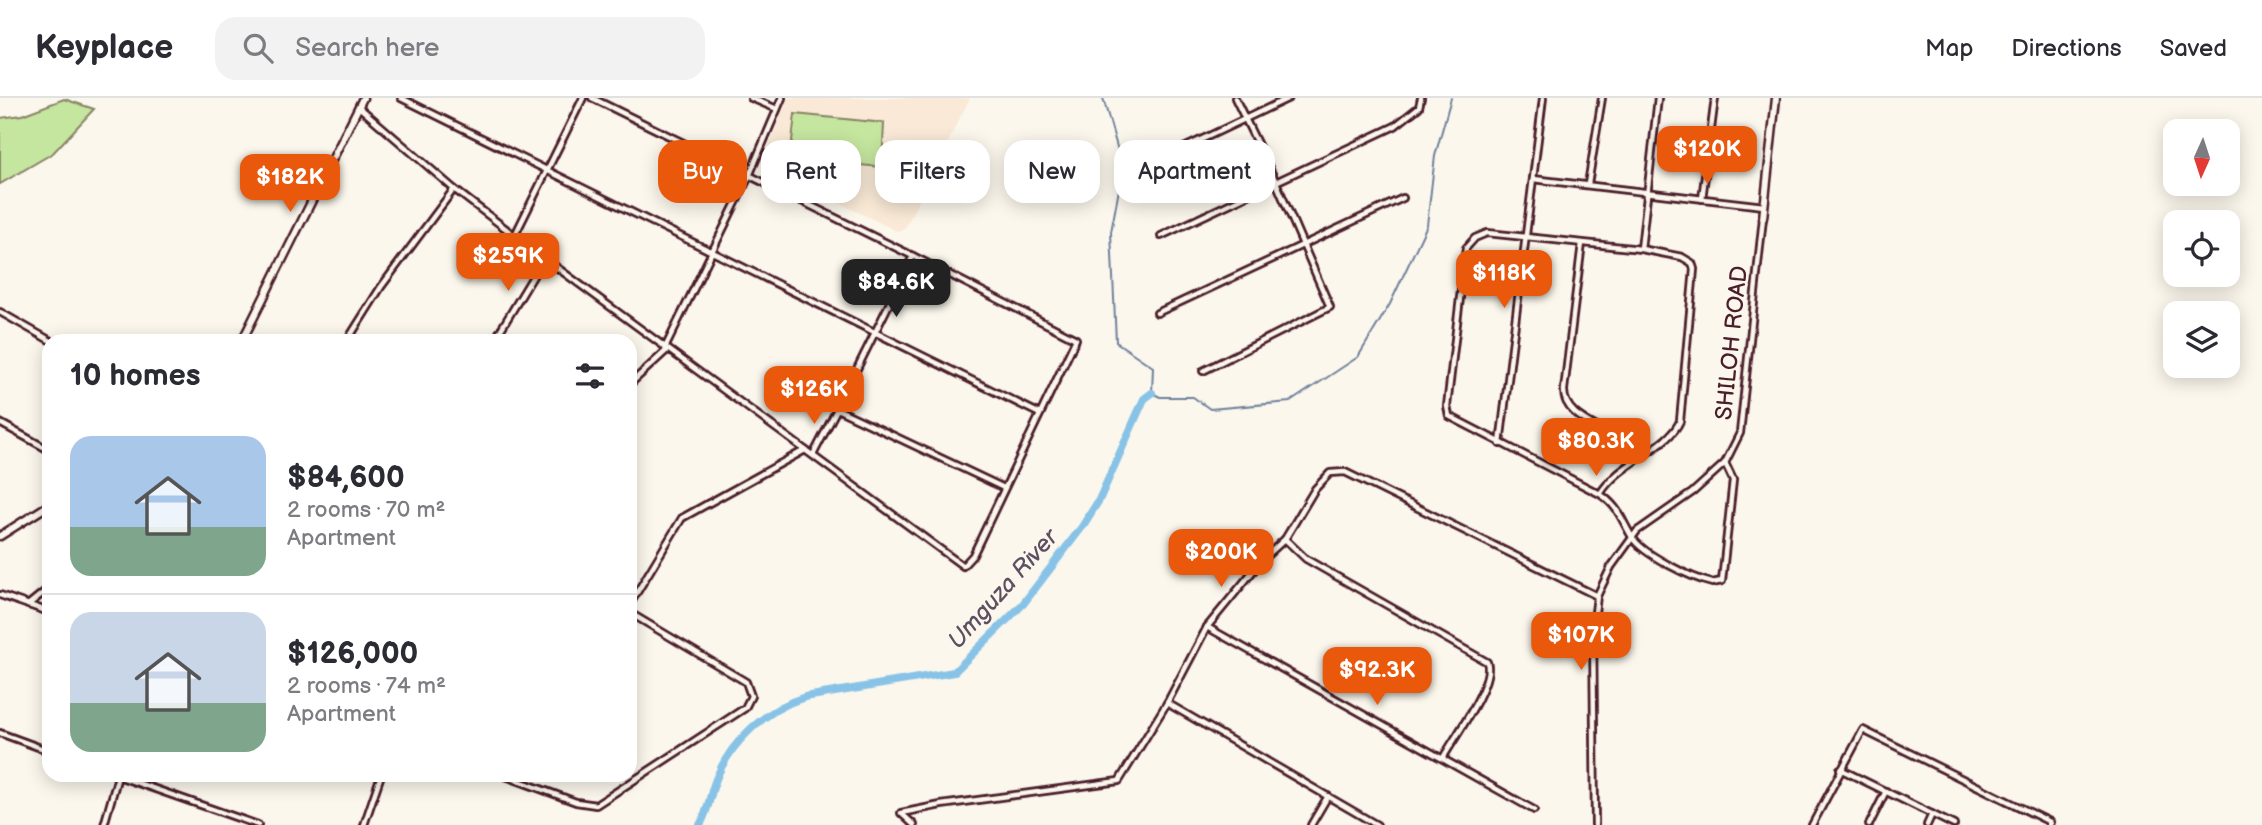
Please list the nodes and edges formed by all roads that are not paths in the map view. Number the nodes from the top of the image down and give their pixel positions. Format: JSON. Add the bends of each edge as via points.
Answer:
{"nodes":[{"id":1,"x":363,"y":98,"type":"edge"},
{"id":2,"x":401,"y":98,"type":"edge"},
{"id":3,"x":583,"y":98,"type":"edge"},
{"id":4,"x":592,"y":98,"type":"edge"},
{"id":5,"x":751,"y":98,"type":"edge"},
{"id":6,"x":782,"y":98,"type":"edge"},
{"id":7,"x":1235,"y":98,"type":"edge"},
{"id":8,"x":1289,"y":98,"type":"edge"},
{"id":9,"x":1421,"y":98,"type":"edge"},
{"id":10,"x":1543,"y":98,"type":"edge"},
{"id":11,"x":1602,"y":98,"type":"edge"},
{"id":12,"x":1658,"y":98,"type":"edge"},
{"id":13,"x":1715,"y":98,"type":"edge"},
{"id":14,"x":1776,"y":98,"type":"edge"},
{"id":15,"x":359,"y":107,"type":"junction"},
{"id":16,"x":777,"y":109,"type":"junction"},
{"id":17,"x":1245,"y":119,"type":"junction"},
{"id":18,"x":1201,"y":140,"type":"edge"},
{"id":19,"x":547,"y":170,"type":"junction"},
{"id":20,"x":749,"y":176,"type":"junction"},
{"id":21,"x":1533,"y":179,"type":"junction"},
{"id":22,"x":1276,"y":182,"type":"junction"},
{"id":23,"x":1588,"y":184,"type":"junction"},
{"id":24,"x":454,"y":188,"type":"junction"},
{"id":25,"x":1647,"y":192,"type":"junction"},
{"id":26,"x":1403,"y":198,"type":"dead end"},
{"id":27,"x":1702,"y":198,"type":"junction"},
{"id":28,"x":1764,"y":206,"type":"junction"},
{"id":29,"x":1763,"y":218,"type":"joint"},
{"id":30,"x":514,"y":235,"type":"junction"},
{"id":31,"x":1526,"y":235,"type":"junction"},
{"id":32,"x":1161,"y":236,"type":"dead end"},
{"id":33,"x":1582,"y":243,"type":"junction"},
{"id":34,"x":1304,"y":246,"type":"junction"},
{"id":35,"x":1640,"y":249,"type":"junction"},
{"id":36,"x":712,"y":251,"type":"junction"},
{"id":37,"x":913,"y":256,"type":"junction"},
{"id":38,"x":544,"y":258,"type":"junction"},
{"id":39,"x":0,"y":312,"type":"edge"},
{"id":40,"x":1157,"y":313,"type":"dead end"},
{"id":41,"x":875,"y":333,"type":"junction"},
{"id":42,"x":246,"y":334,"type":"edge"},
{"id":43,"x":351,"y":334,"type":"edge"},
{"id":44,"x":498,"y":334,"type":"edge"},
{"id":45,"x":42,"y":336,"type":"edge"},
{"id":46,"x":666,"y":349,"type":"junction"},
{"id":47,"x":1203,"y":371,"type":"dead end"},
{"id":48,"x":637,"y":377,"type":"edge"},
{"id":49,"x":837,"y":409,"type":"junction"},
{"id":50,"x":1040,"y":414,"type":"junction"},
{"id":51,"x":0,"y":423,"type":"edge"},
{"id":52,"x":1500,"y":444,"type":"junction"},
{"id":53,"x":42,"y":446,"type":"edge"},
{"id":54,"x":805,"y":450,"type":"junction"},
{"id":55,"x":813,"y":455,"type":"junction"},
{"id":56,"x":1637,"y":458,"type":"junction"},
{"id":57,"x":1725,"y":463,"type":"junction"},
{"id":58,"x":1004,"y":488,"type":"junction"},
{"id":59,"x":1600,"y":494,"type":"junction"},
{"id":60,"x":42,"y":509,"type":"edge"},
{"id":61,"x":0,"y":535,"type":"edge"},
{"id":62,"x":1632,"y":537,"type":"junction"},
{"id":63,"x":1285,"y":539,"type":"junction"},
{"id":64,"x":637,"y":592,"type":"edge"},
{"id":65,"x":42,"y":594,"type":"edge"},
{"id":66,"x":0,"y":595,"type":"edge"},
{"id":67,"x":1597,"y":596,"type":"junction"},
{"id":68,"x":28,"y":605,"type":"junction"},
{"id":69,"x":42,"y":610,"type":"edge"},
{"id":70,"x":637,"y":617,"type":"edge"},
{"id":71,"x":1207,"y":627,"type":"junction"},
{"id":72,"x":1167,"y":703,"type":"junction"},
{"id":73,"x":0,"y":733,"type":"edge"},
{"id":74,"x":42,"y":748,"type":"edge"},
{"id":75,"x":1443,"y":758,"type":"junction"},
{"id":76,"x":1840,"y":769,"type":"junction"},
{"id":77,"x":637,"y":778,"type":"edge"},
{"id":78,"x":115,"y":782,"type":"edge"},
{"id":79,"x":134,"y":782,"type":"edge"},
{"id":80,"x":379,"y":782,"type":"edge"},
{"id":81,"x":522,"y":782,"type":"edge"},
{"id":82,"x":631,"y":782,"type":"edge"},
{"id":83,"x":1886,"y":791,"type":"junction"},
{"id":84,"x":1328,"y":796,"type":"junction"},
{"id":85,"x":1534,"y":810,"type":"dead end"},
{"id":86,"x":1932,"y":814,"type":"junction"},
{"id":87,"x":104,"y":825,"type":"edge"},
{"id":88,"x":258,"y":825,"type":"edge"},
{"id":89,"x":364,"y":825,"type":"edge"},
{"id":90,"x":914,"y":825,"type":"edge"},
{"id":91,"x":1311,"y":825,"type":"edge"},
{"id":92,"x":1377,"y":825,"type":"edge"},
{"id":93,"x":1595,"y":825,"type":"edge"},
{"id":94,"x":1812,"y":825,"type":"edge"},
{"id":95,"x":1869,"y":825,"type":"edge"},
{"id":96,"x":1927,"y":825,"type":"edge"},
{"id":97,"x":1954,"y":825,"type":"edge"},
{"id":98,"x":2049,"y":825,"type":"edge"}],
"edges":[{"from":1,"to":15,"type":"main road"},
{"from":2,"to":19,"type":"street"},
{"from":3,"to":19,"type":"street"},
{"from":4,"to":20,"type":"street"},
{"from":5,"to":16,"type":"street"},
{"from":6,"to":16,"type":"street"},
{"from":7,"to":17,"type":"street"},
{"from":8,"to":17,"type":"street"},
{"from":9,"to":22,"type":"street","via":[[1419,107],[1401,122]]},
{"from":10,"to":21,"type":"street"},
{"from":11,"to":23,"type":"street"},
{"from":12,"to":25,"type":"street"},
{"from":13,"to":27,"type":"street"},
{"from":14,"to":28,"type":"main road"},
{"from":15,"to":24,"type":"street"},
{"from":15,"to":42,"type":"main road"},
{"from":16,"to":20,"type":"street"},
{"from":17,"to":18,"type":"street"},
{"from":17,"to":22,"type":"street"},
{"from":19,"to":30,"type":"street"},
{"from":19,"to":36,"type":"street"},
{"from":20,"to":36,"type":"street"},
{"from":20,"to":37,"type":"street"},
{"from":21,"to":23,"type":"street"},
{"from":21,"to":31,"type":"street"},
{"from":22,"to":32,"type":"street"},
{"from":22,"to":34,"type":"street"},
{"from":23,"to":25,"type":"street"},
{"from":24,"to":30,"type":"street"},
{"from":24,"to":43,"type":"street"},
{"from":25,"to":27,"type":"street"},
{"from":25,"to":35,"type":"street"},
{"from":26,"to":34,"type":"street"},
{"from":27,"to":28,"type":"street"},
{"from":28,"to":29,"type":"main road"},
{"from":29,"to":57,"type":"street","name":"SHILOH ROAD","via":[[1740,433]]},
{"from":30,"to":38,"type":"street"},
{"from":31,"to":33,"type":"street"},
{"from":31,"to":52,"type":"street"},
{"from":31,"to":52,"type":"street","via":[[1488,233],[1466,248],[1447,406],[1451,418]]},
{"from":33,"to":35,"type":"street"},
{"from":33,"to":56,"type":"street","via":[[1565,404],[1573,413],[1624,440]]},
{"from":34,"to":40,"type":"street"},
{"from":34,"to":47,"type":"street","via":[[1330,304],[1328,310]]},
{"from":35,"to":56,"type":"street","via":[[1682,257],[1694,269],[1680,421],[1671,435]]},
{"from":36,"to":41,"type":"street"},
{"from":36,"to":46,"type":"street"},
{"from":37,"to":41,"type":"street"},
{"from":37,"to":50,"type":"street","via":[[1074,337],[1075,345]]},
{"from":38,"to":44,"type":"street"},
{"from":38,"to":46,"type":"street"},
{"from":39,"to":45,"type":"street"},
{"from":41,"to":49,"type":"street"},
{"from":41,"to":50,"type":"street"},
{"from":46,"to":48,"type":"street"},
{"from":46,"to":54,"type":"street"},
{"from":49,"to":55,"type":"street"},
{"from":49,"to":58,"type":"street"},
{"from":50,"to":58,"type":"street"},
{"from":51,"to":53,"type":"street"},
{"from":52,"to":59,"type":"street"},
{"from":54,"to":55,"type":"street"},
{"from":54,"to":64,"type":"street","via":[[682,518]]},
{"from":55,"to":58,"type":"street","via":[[961,566],[973,555]]},
{"from":56,"to":59,"type":"street","via":[[1615,473]]},
{"from":57,"to":62,"type":"street"},
{"from":57,"to":62,"type":"street","via":[[1733,477],[1721,581],[1712,583],[1648,554]]},
{"from":59,"to":62,"type":"street","via":[[1627,523]]},
{"from":60,"to":61,"type":"main road"},
{"from":62,"to":67,"type":"street"},
{"from":63,"to":67,"type":"street","via":[[1322,480],[1330,473],[1345,472]]},
{"from":63,"to":71,"type":"street"},
{"from":63,"to":75,"type":"street","via":[[1306,559],[1487,662],[1485,683]]},
{"from":65,"to":68,"type":"street"},
{"from":66,"to":68,"type":"street"},
{"from":67,"to":93,"type":"street","via":[[1593,629]]},
{"from":68,"to":69,"type":"street"},
{"from":70,"to":77,"type":"street","via":[[746,682],[751,696],[745,708]]},
{"from":71,"to":72,"type":"street"},
{"from":71,"to":75,"type":"street"},
{"from":72,"to":84,"type":"street"},
{"from":72,"to":90,"type":"street","via":[[1119,781],[901,813]]},
{"from":73,"to":74,"type":"street"},
{"from":75,"to":85,"type":"street"},
{"from":76,"to":83,"type":"street"},
{"from":76,"to":94,"type":"street"},
{"from":76,"to":98,"type":"street","via":[[1861,731],[1866,730]]},
{"from":78,"to":87,"type":"street"},
{"from":79,"to":88,"type":"street"},
{"from":80,"to":89,"type":"street"},
{"from":81,"to":82,"type":"street","via":[[596,805]]},
{"from":83,"to":86,"type":"street"},
{"from":83,"to":95,"type":"street"},
{"from":84,"to":91,"type":"street"},
{"from":84,"to":92,"type":"street"},
{"from":86,"to":96,"type":"street"},
{"from":86,"to":97,"type":"street"}]}
